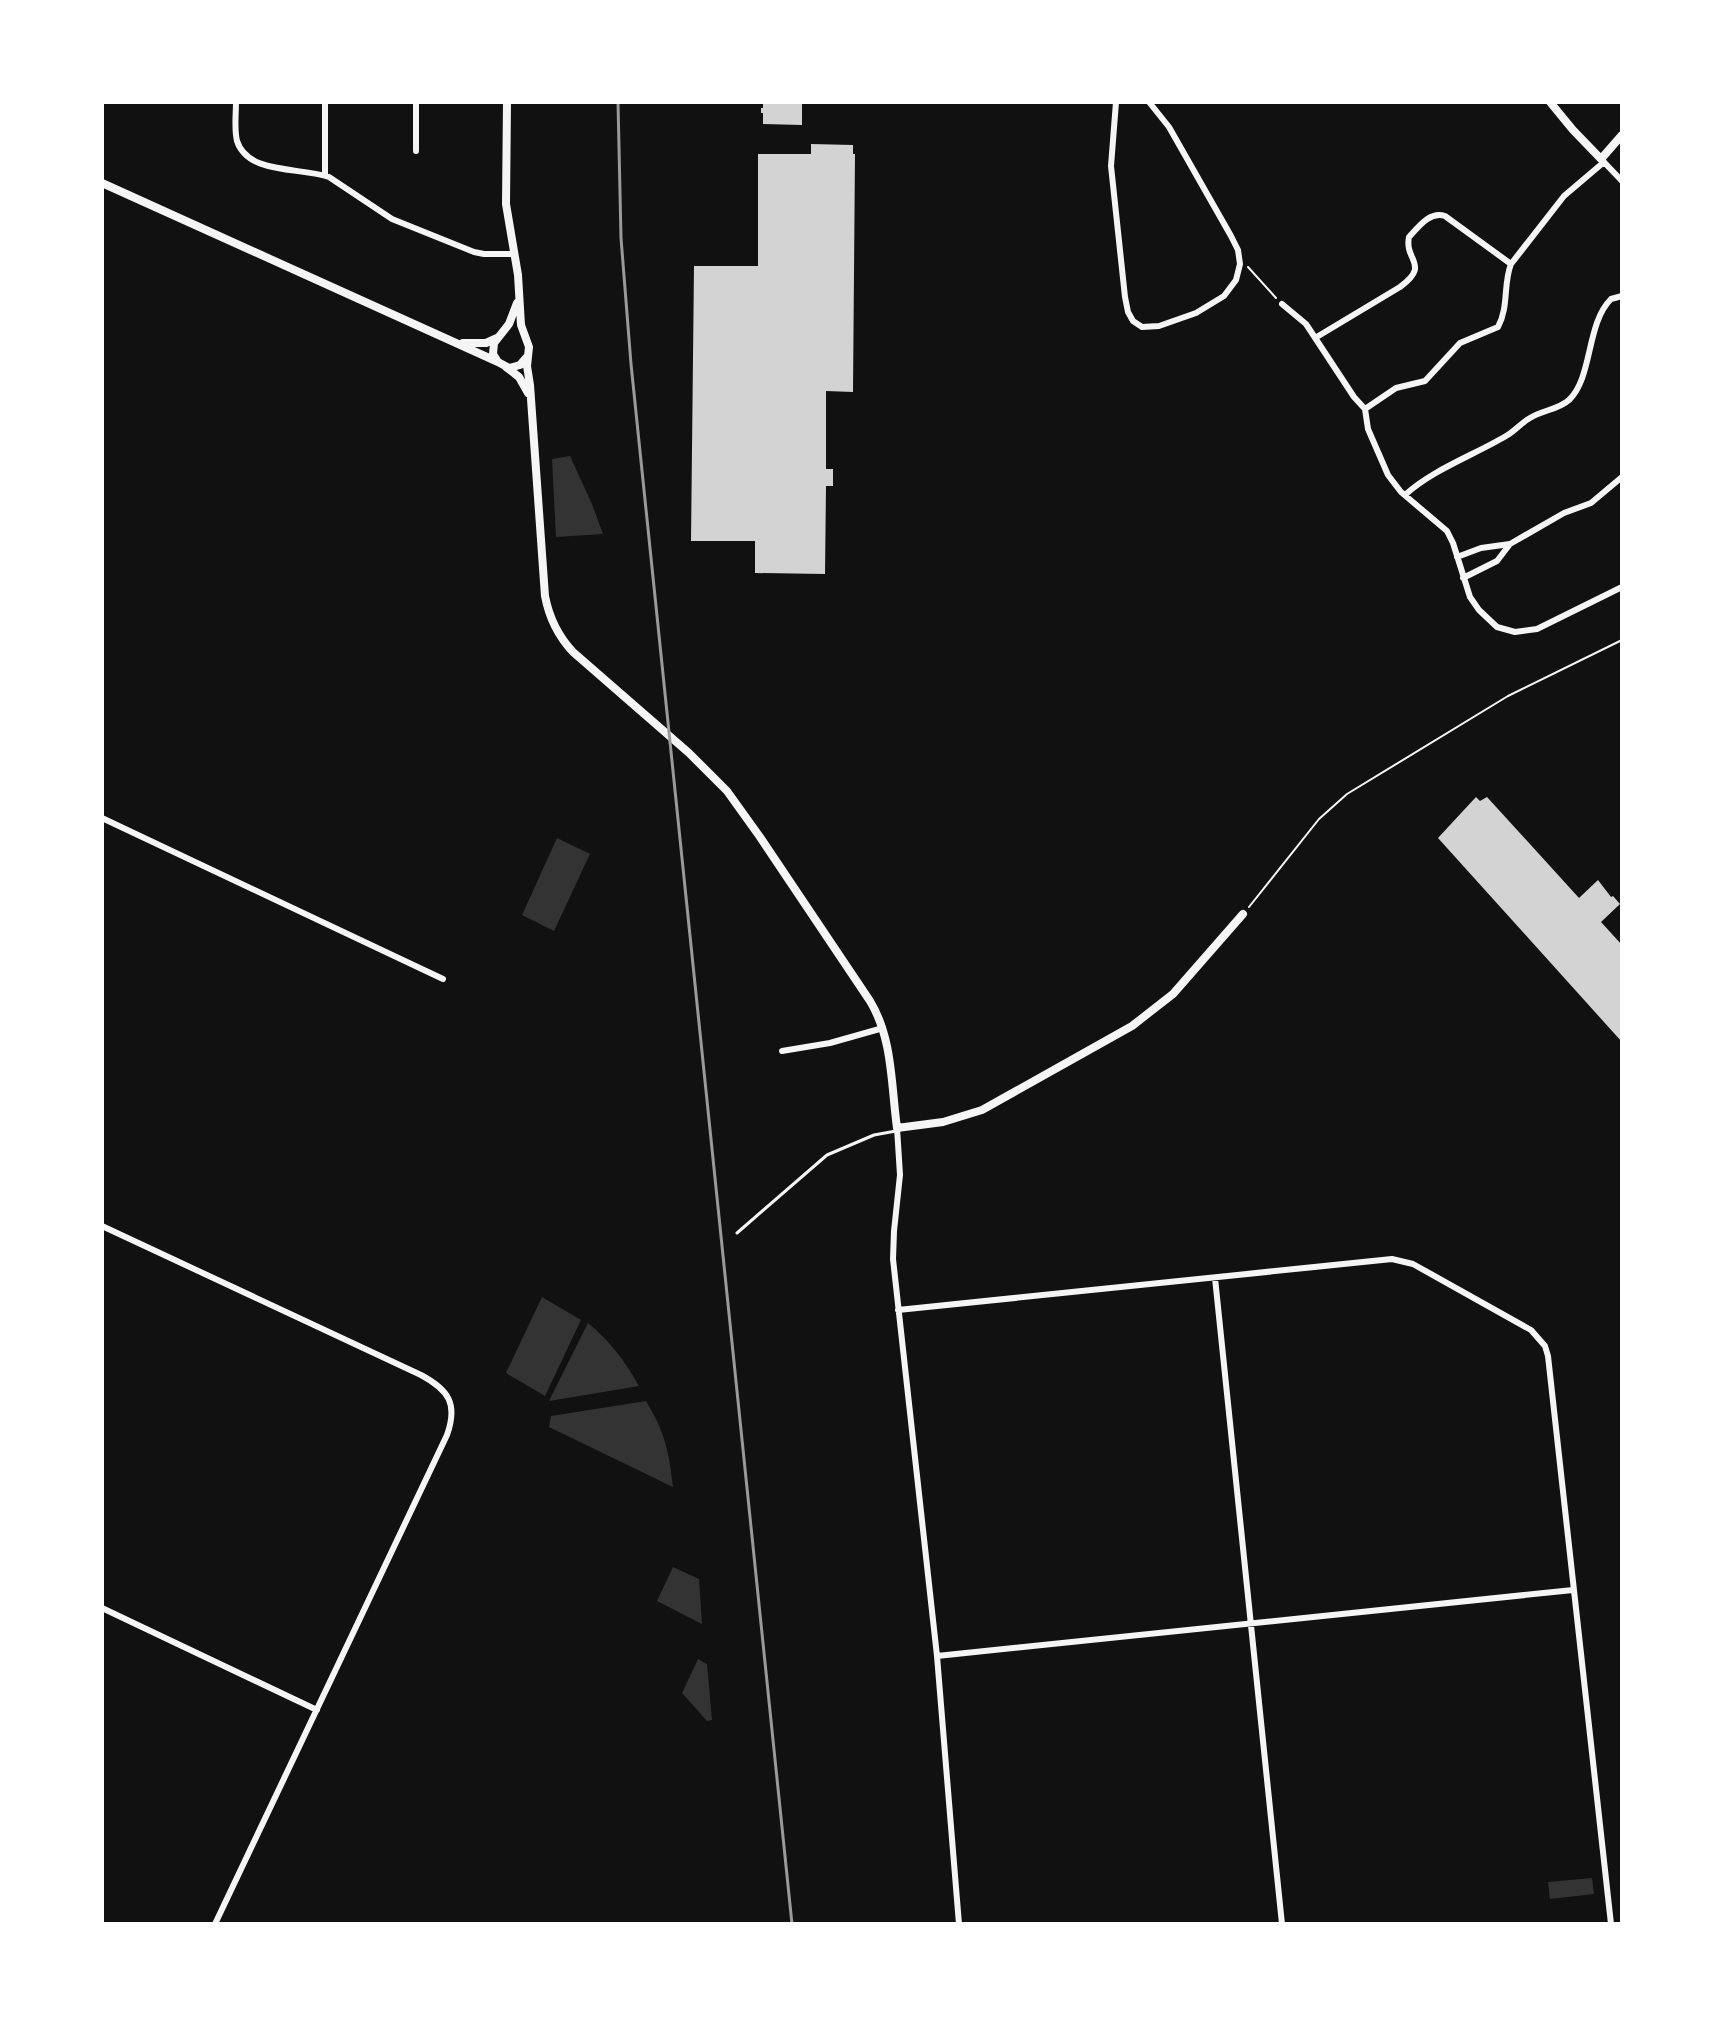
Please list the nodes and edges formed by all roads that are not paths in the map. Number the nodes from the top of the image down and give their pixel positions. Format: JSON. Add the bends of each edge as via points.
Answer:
{"nodes":[{"id":1,"x":236,"y":102,"type":"edge"},
{"id":2,"x":325,"y":102,"type":"edge"},
{"id":3,"x":416,"y":102,"type":"edge"},
{"id":4,"x":507,"y":102,"type":"edge"},
{"id":5,"x":1116,"y":102,"type":"edge"},
{"id":6,"x":1149,"y":102,"type":"edge"},
{"id":7,"x":1550,"y":102,"type":"edge"},
{"id":8,"x":1622,"y":135,"type":"edge"},
{"id":9,"x":416,"y":151,"type":"dead end"},
{"id":10,"x":1602,"y":161,"type":"junction"},
{"id":11,"x":325,"y":175,"type":"junction"},
{"id":12,"x":1622,"y":181,"type":"edge"},
{"id":13,"x":102,"y":183,"type":"edge"},
{"id":14,"x":514,"y":254,"type":"junction"},
{"id":15,"x":1511,"y":264,"type":"junction"},
{"id":16,"x":519,"y":291,"type":"junction"},
{"id":17,"x":1622,"y":296,"type":"edge"},
{"id":18,"x":1282,"y":304,"type":"road end"},
{"id":19,"x":500,"y":336,"type":"junction"},
{"id":20,"x":443,"y":337,"type":"junction"},
{"id":21,"x":1315,"y":338,"type":"junction"},
{"id":22,"x":526,"y":339,"type":"junction"},
{"id":23,"x":528,"y":356,"type":"junction"},
{"id":24,"x":502,"y":364,"type":"junction"},
{"id":25,"x":531,"y":399,"type":"junction"},
{"id":26,"x":1365,"y":409,"type":"junction"},
{"id":27,"x":1622,"y":477,"type":"edge"},
{"id":28,"x":1405,"y":495,"type":"junction"},
{"id":29,"x":1510,"y":544,"type":"junction"},
{"id":30,"x":1457,"y":557,"type":"junction"},
{"id":31,"x":1463,"y":578,"type":"junction"},
{"id":32,"x":1622,"y":587,"type":"edge"},
{"id":33,"x":102,"y":818,"type":"edge"},
{"id":34,"x":1243,"y":914,"type":"road end"},
{"id":35,"x":443,"y":979,"type":"dead end"},
{"id":36,"x":883,"y":1028,"type":"junction"},
{"id":37,"x":782,"y":1051,"type":"dead end"},
{"id":38,"x":897,"y":1130,"type":"junction"},
{"id":39,"x":102,"y":1226,"type":"edge"},
{"id":40,"x":737,"y":1233,"type":"dead end"},
{"id":41,"x":1215,"y":1278,"type":"junction"},
{"id":42,"x":898,"y":1310,"type":"junction"},
{"id":43,"x":1573,"y":1590,"type":"junction"},
{"id":44,"x":102,"y":1608,"type":"edge"},
{"id":45,"x":1251,"y":1623,"type":"junction"},
{"id":46,"x":937,"y":1656,"type":"junction"},
{"id":47,"x":317,"y":1710,"type":"junction"},
{"id":48,"x":215,"y":1924,"type":"edge"},
{"id":49,"x":959,"y":1924,"type":"edge"},
{"id":50,"x":1282,"y":1924,"type":"edge"},
{"id":51,"x":1611,"y":1924,"type":"edge"}],
"edges":[{"from":1,"to":11,"type":"street","via":[[237,138],[251,159]]},
{"from":2,"to":11,"type":"street"},
{"from":3,"to":9,"type":"street"},
{"from":4,"to":14,"type":"street","via":[[505,196]]},
{"from":5,"to":6,"type":"street","via":[[1111,166],[1125,297],[1130,317],[1142,327],[1159,326],[1212,304],[1236,280],[1240,257],[1169,127]]},
{"from":7,"to":10,"type":"street"},
{"from":8,"to":10,"type":"street"},
{"from":10,"to":12,"type":"street"},
{"from":10,"to":15,"type":"street","via":[[1564,196]]},
{"from":11,"to":14,"type":"street","via":[[397,221],[479,253]]},
{"from":13,"to":20,"type":"street"},
{"from":14,"to":16,"type":"street"},
{"from":15,"to":21,"type":"street","via":[[1445,216],[1432,215],[1409,237],[1416,266],[1409,280]]},
{"from":15,"to":26,"type":"street","via":[[1498,327],[1460,343],[1425,381],[1396,388]]},
{"from":16,"to":19,"type":"street","via":[[513,318]]},
{"from":16,"to":22,"type":"street"},
{"from":17,"to":28,"type":"street","via":[[1608,302],[1600,316],[1570,399],[1531,417]]},
{"from":18,"to":21,"type":"street"},
{"from":19,"to":20,"type":"street","via":[[478,344]]},
{"from":19,"to":22,"type":"street","via":[[516,332]]},
{"from":19,"to":24,"type":"street","via":[[493,351]]},
{"from":20,"to":24,"type":"street"},
{"from":21,"to":26,"type":"street"},
{"from":22,"to":23,"type":"street"},
{"from":23,"to":24,"type":"street","via":[[517,367]]},
{"from":23,"to":25,"type":"street"},
{"from":24,"to":25,"type":"street","via":[[519,377]]},
{"from":25,"to":36,"type":"street","via":[[545,596],[559,633],[733,798]]},
{"from":26,"to":28,"type":"street","via":[[1379,456]]},
{"from":27,"to":29,"type":"street","via":[[1591,503]]},
{"from":28,"to":30,"type":"street","via":[[1447,531]]},
{"from":29,"to":30,"type":"street"},
{"from":29,"to":31,"type":"street","via":[[1497,561]]},
{"from":30,"to":31,"type":"street"},
{"from":31,"to":32,"type":"street","via":[[1473,602],[1492,623],[1515,632],[1537,629]]},
{"from":33,"to":35,"type":"street"},
{"from":34,"to":38,"type":"street","via":[[1173,994],[1124,1031],[982,1110]]},
{"from":36,"to":37,"type":"street"},
{"from":36,"to":38,"type":"street"},
{"from":38,"to":40,"type":"lane","via":[[827,1155]]},
{"from":38,"to":42,"type":"street","via":[[900,1175],[893,1249]]},
{"from":39,"to":47,"type":"street","via":[[421,1375],[441,1388],[452,1405],[447,1435]]},
{"from":41,"to":42,"type":"street"},
{"from":41,"to":43,"type":"street","via":[[1392,1259],[1413,1264],[1531,1330],[1548,1356]]},
{"from":41,"to":45,"type":"street"},
{"from":42,"to":46,"type":"street"},
{"from":43,"to":45,"type":"street"},
{"from":43,"to":51,"type":"street"},
{"from":44,"to":47,"type":"street"},
{"from":45,"to":46,"type":"street"},
{"from":45,"to":50,"type":"street"},
{"from":46,"to":49,"type":"street"},
{"from":47,"to":48,"type":"street"}]}
